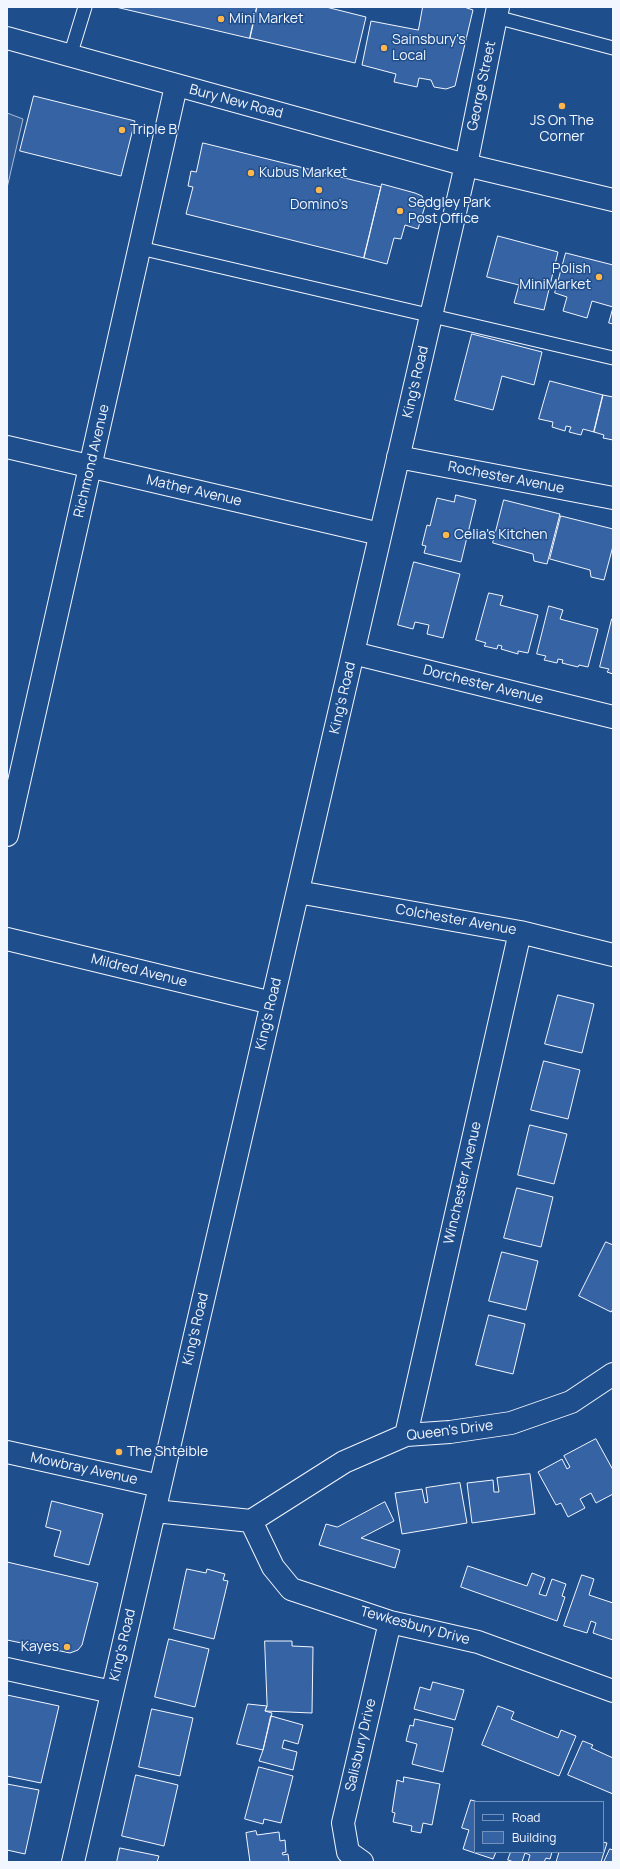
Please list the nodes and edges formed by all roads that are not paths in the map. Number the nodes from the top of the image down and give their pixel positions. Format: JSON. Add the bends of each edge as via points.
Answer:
{"nodes":[{"id":1,"x":85,"y":7,"type":"edge"},
{"id":2,"x":497,"y":12,"type":"edge"},
{"id":3,"x":7,"y":38,"type":"edge"},
{"id":4,"x":613,"y":48,"type":"edge"},
{"id":5,"x":70,"y":56,"type":"junction"},
{"id":6,"x":176,"y":86,"type":"junction"},
{"id":7,"x":466,"y":165,"type":"junction"},
{"id":8,"x":613,"y":200,"type":"edge"},
{"id":9,"x":140,"y":248,"type":"junction"},
{"id":10,"x":431,"y":316,"type":"junction"},
{"id":11,"x":613,"y":358,"type":"edge"},
{"id":12,"x":7,"y":447,"type":"edge"},
{"id":13,"x":398,"y":457,"type":"junction"},
{"id":14,"x":90,"y":466,"type":"junction"},
{"id":15,"x":613,"y":498,"type":"edge"},
{"id":16,"x":380,"y":534,"type":"junction"},
{"id":17,"x":353,"y":653,"type":"junction"},
{"id":18,"x":613,"y":718,"type":"edge"},
{"id":19,"x":7,"y":835,"type":"edge"},
{"id":20,"x":298,"y":892,"type":"junction"},
{"id":21,"x":520,"y":932,"type":"junction"},
{"id":22,"x":7,"y":938,"type":"edge"},
{"id":23,"x":613,"y":955,"type":"edge"},
{"id":24,"x":272,"y":1003,"type":"junction"},
{"id":25,"x":610,"y":1381,"type":"edge"},
{"id":26,"x":406,"y":1435,"type":"junction"},
{"id":27,"x":7,"y":1452,"type":"edge"},
{"id":28,"x":160,"y":1486,"type":"junction"},
{"id":29,"x":154,"y":1511,"type":"junction"},
{"id":30,"x":252,"y":1521,"type":"junction"},
{"id":31,"x":390,"y":1622,"type":"junction"},
{"id":32,"x":7,"y":1669,"type":"edge"},
{"id":33,"x":613,"y":1691,"type":"edge"},
{"id":34,"x":112,"y":1692,"type":"junction"},
{"id":35,"x":73,"y":1862,"type":"edge"},
{"id":36,"x":362,"y":1862,"type":"edge"}],
"edges":[{"from":1,"to":5,"type":"lane"},
{"from":2,"to":4,"type":"lane"},
{"from":2,"to":7,"type":"main road","name":"George Street"},
{"from":3,"to":5,"type":"main road","name":"Bury New Road"},
{"from":5,"to":6,"type":"main road","name":"Bury New Road"},
{"from":6,"to":7,"type":"main road","name":"Bury New Road"},
{"from":6,"to":9,"type":"main road","name":"Richmond Avenue"},
{"from":7,"to":8,"type":"main road","name":"Bury New Road"},
{"from":7,"to":10,"type":"main road","name":"King's Road"},
{"from":9,"to":10,"type":"lane"},
{"from":9,"to":14,"type":"main road","name":"Richmond Avenue"},
{"from":10,"to":11,"type":"lane"},
{"from":10,"to":13,"type":"main road","name":"King's Road"},
{"from":12,"to":14,"type":"main road","name":"Mather Avenue"},
{"from":13,"to":15,"type":"main road","name":"Rochester Avenue"},
{"from":13,"to":16,"type":"main road","name":"King's Road"},
{"from":14,"to":16,"type":"main road","name":"Mather Avenue"},
{"from":14,"to":19,"type":"main road","name":"Richmond Avenue"},
{"from":16,"to":17,"type":"main road","name":"King's Road"},
{"from":17,"to":18,"type":"main road","name":"Dorchester Avenue"},
{"from":17,"to":20,"type":"main road","name":"King's Road"},
{"from":20,"to":21,"type":"main road","name":"Colchester Avenue"},
{"from":20,"to":24,"type":"main road","name":"King's Road"},
{"from":21,"to":23,"type":"main road","name":"Colchester Avenue"},
{"from":21,"to":26,"type":"main road","name":"Winchester Avenue"},
{"from":22,"to":24,"type":"main road","name":"Mildred Avenue"},
{"from":24,"to":28,"type":"main road","name":"King's Road"},
{"from":25,"to":26,"type":"main road","name":"Queen's Drive","via":[[571,1402],[511,1423],[450,1432]]},
{"from":26,"to":30,"type":"main road","name":"Queen's Drive","via":[[344,1462]]},
{"from":27,"to":28,"type":"main road","name":"Mowbray Avenue"},
{"from":28,"to":29,"type":"main road","name":"King's Road"},
{"from":29,"to":30,"type":"main road"},
{"from":29,"to":34,"type":"main road","name":"King's Road"},
{"from":30,"to":31,"type":"main road","name":"Tewkesbury Drive","via":[[273,1567],[291,1590]]},
{"from":31,"to":33,"type":"main road","name":"Tewkesbury Drive","via":[[478,1642]]},
{"from":31,"to":36,"type":"main road","name":"Salisbury Drive","via":[[343,1823],[348,1852]]},
{"from":32,"to":34,"type":"main road"},
{"from":34,"to":35,"type":"main road","name":"King's Road"}]}
